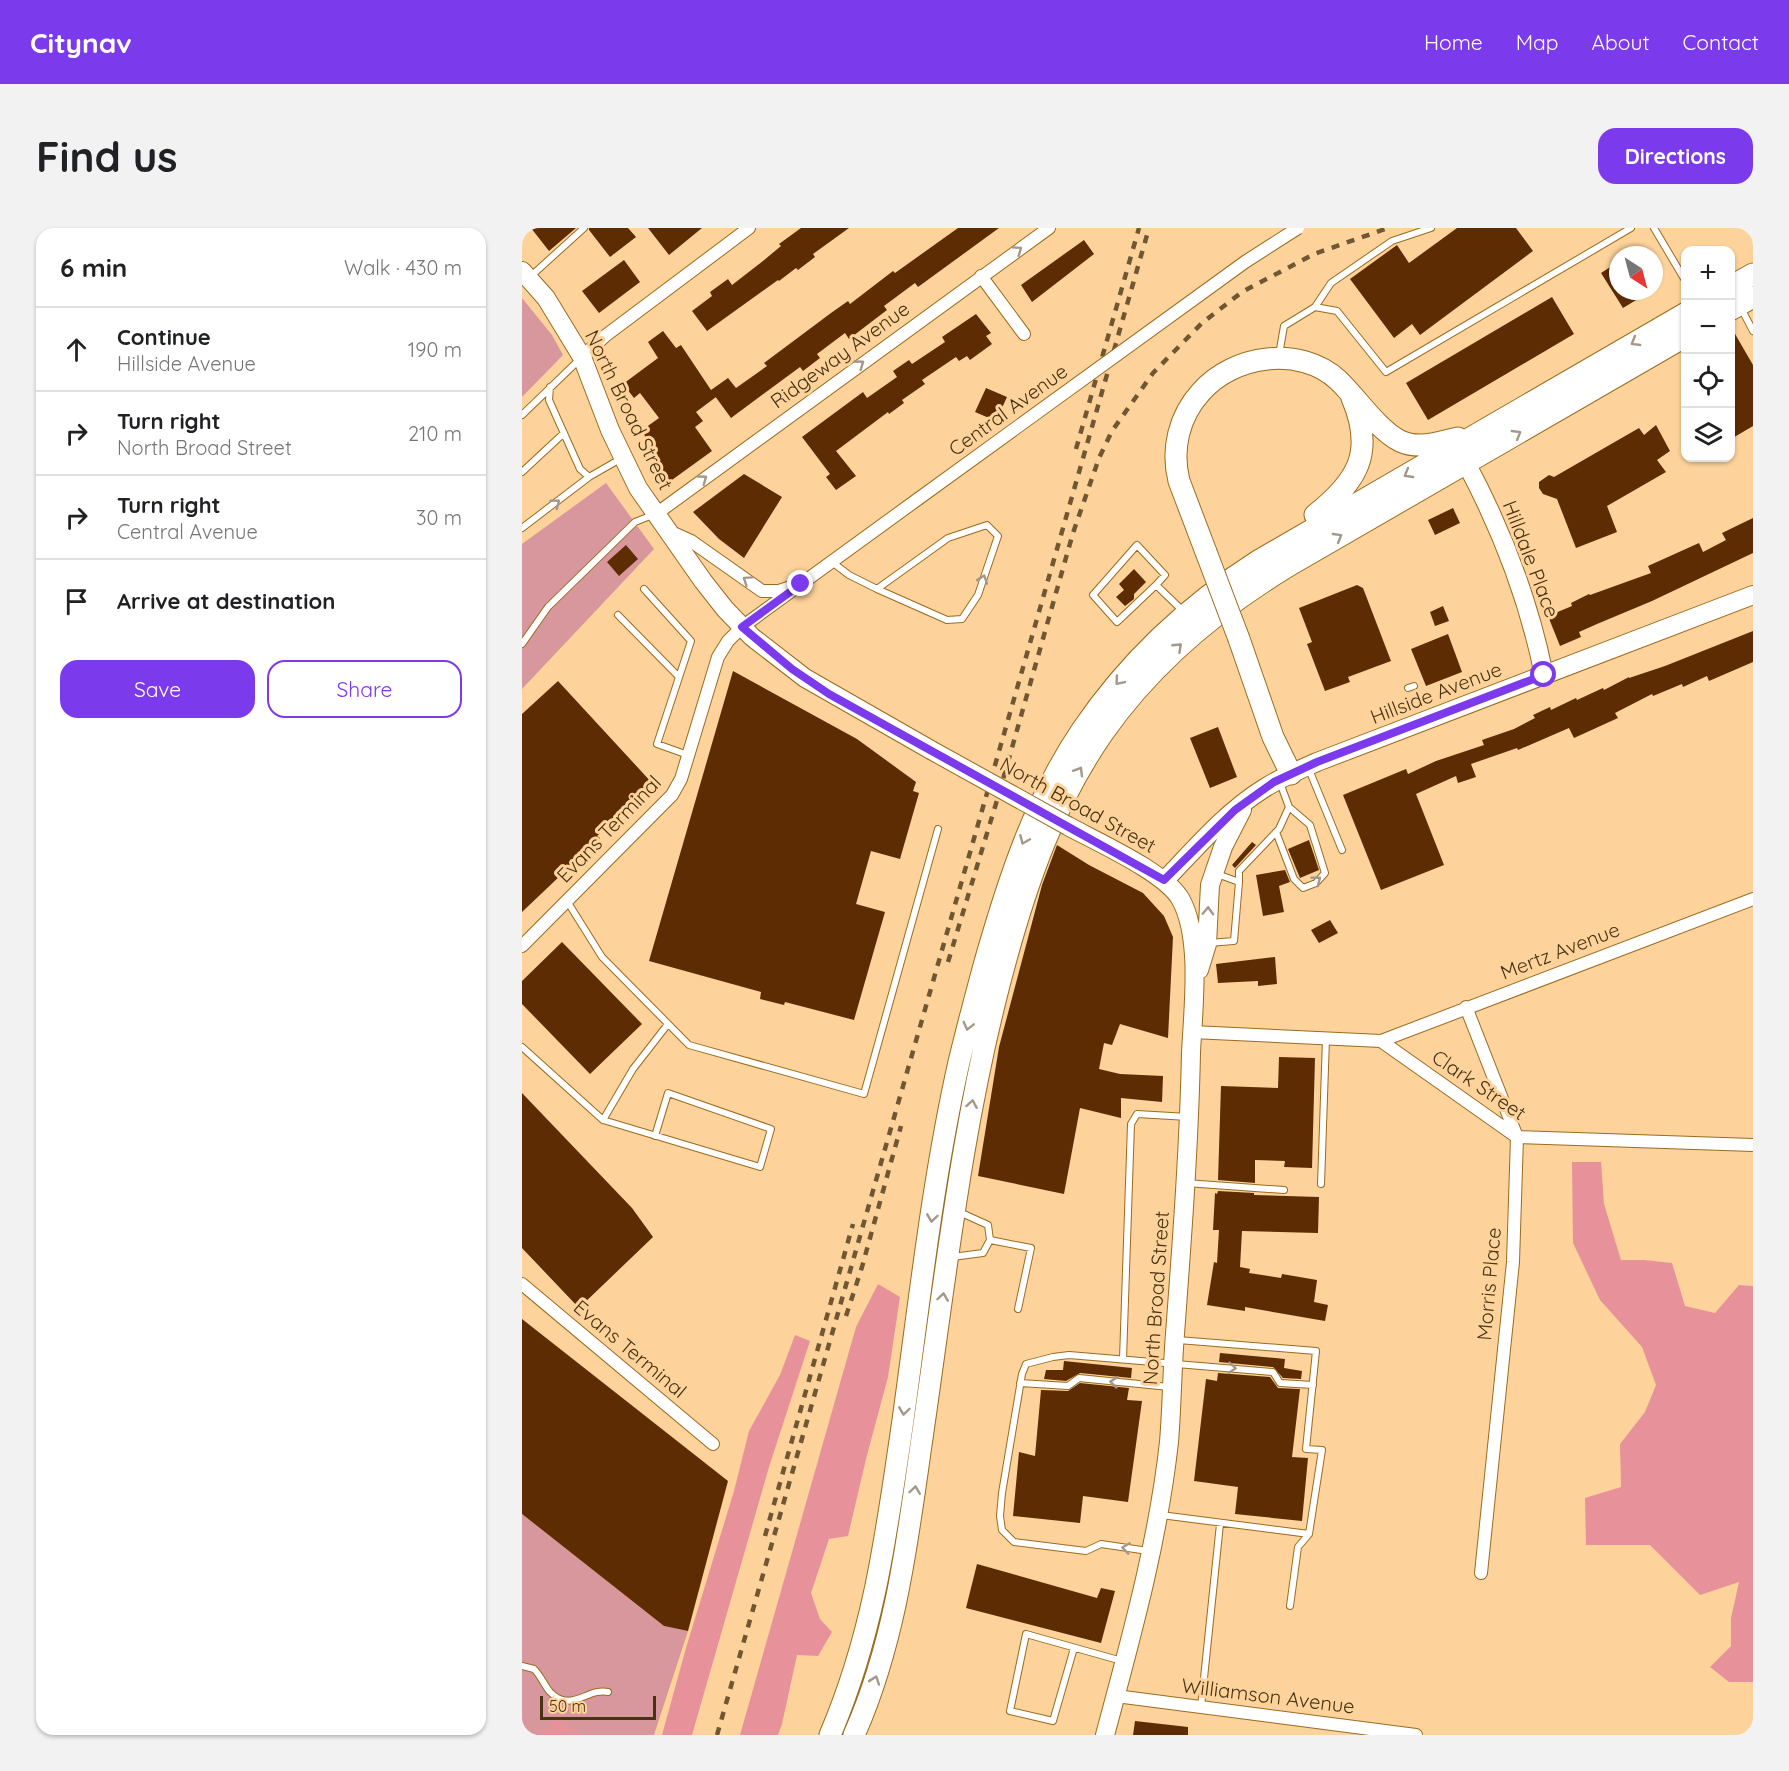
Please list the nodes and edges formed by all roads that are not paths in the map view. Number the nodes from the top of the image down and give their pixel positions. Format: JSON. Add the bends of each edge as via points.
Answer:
{"nodes":[{"id":1,"x":584,"y":228,"type":"edge"},
{"id":2,"x":749,"y":228,"type":"edge"},
{"id":3,"x":1049,"y":228,"type":"edge"},
{"id":4,"x":1299,"y":228,"type":"edge"},
{"id":5,"x":1431,"y":228,"type":"edge"},
{"id":6,"x":1631,"y":228,"type":"edge"},
{"id":7,"x":1654,"y":228,"type":"edge"},
{"id":8,"x":1681,"y":274,"type":"edge"},
{"id":9,"x":1753,"y":274,"type":"edge"},
{"id":10,"x":525,"y":275,"type":"edge"},
{"id":11,"x":981,"y":276,"type":"junction"},
{"id":12,"x":1738,"y":300,"type":"edge"},
{"id":13,"x":1315,"y":307,"type":"junction"},
{"id":14,"x":1681,"y":316,"type":"edge"},
{"id":15,"x":1753,"y":332,"type":"edge"},
{"id":16,"x":1023,"y":334,"type":"dead end"},
{"id":17,"x":1681,"y":339,"type":"edge"},
{"id":18,"x":582,"y":357,"type":"junction"},
{"id":19,"x":1279,"y":358,"type":"junction"},
{"id":20,"x":550,"y":387,"type":"junction"},
{"id":21,"x":1349,"y":392,"type":"junction"},
{"id":22,"x":522,"y":415,"type":"edge"},
{"id":23,"x":564,"y":433,"type":"junction"},
{"id":24,"x":1477,"y":434,"type":"junction"},
{"id":25,"x":623,"y":458,"type":"junction"},
{"id":26,"x":1466,"y":463,"type":"junction"},
{"id":27,"x":522,"y":472,"type":"edge"},
{"id":28,"x":590,"y":477,"type":"junction"},
{"id":29,"x":661,"y":521,"type":"junction"},
{"id":30,"x":522,"y":528,"type":"edge"},
{"id":31,"x":1258,"y":561,"type":"junction"},
{"id":32,"x":832,"y":562,"type":"junction"},
{"id":33,"x":801,"y":584,"type":"junction"},
{"id":34,"x":1156,"y":585,"type":"junction"},
{"id":35,"x":644,"y":589,"type":"dead end"},
{"id":36,"x":877,"y":590,"type":"junction"},
{"id":37,"x":1753,"y":595,"type":"edge"},
{"id":38,"x":1186,"y":614,"type":"junction"},
{"id":39,"x":618,"y":615,"type":"dead end"},
{"id":40,"x":742,"y":627,"type":"junction"},
{"id":41,"x":522,"y":644,"type":"edge"},
{"id":42,"x":1544,"y":675,"type":"junction"},
{"id":43,"x":679,"y":677,"type":"junction"},
{"id":44,"x":689,"y":755,"type":"junction"},
{"id":45,"x":1292,"y":773,"type":"junction"},
{"id":46,"x":1250,"y":798,"type":"junction"},
{"id":47,"x":1289,"y":807,"type":"junction"},
{"id":48,"x":939,"y":829,"type":"dead end"},
{"id":49,"x":1276,"y":832,"type":"junction"},
{"id":50,"x":1341,"y":850,"type":"dead end"},
{"id":51,"x":1214,"y":873,"type":"junction"},
{"id":52,"x":1164,"y":880,"type":"junction"},
{"id":53,"x":1239,"y":882,"type":"junction"},
{"id":54,"x":1753,"y":899,"type":"edge"},
{"id":55,"x":567,"y":901,"type":"junction"},
{"id":56,"x":523,"y":943,"type":"edge"},
{"id":57,"x":1207,"y":944,"type":"junction"},
{"id":58,"x":1193,"y":988,"type":"junction"},
{"id":59,"x":1466,"y":1007,"type":"junction"},
{"id":60,"x":668,"y":1024,"type":"junction"},
{"id":61,"x":1192,"y":1032,"type":"junction"},
{"id":62,"x":1326,"y":1039,"type":"junction"},
{"id":63,"x":1381,"y":1041,"type":"junction"},
{"id":64,"x":522,"y":1047,"type":"edge"},
{"id":65,"x":1189,"y":1118,"type":"junction"},
{"id":66,"x":603,"y":1120,"type":"junction"},
{"id":67,"x":655,"y":1136,"type":"junction"},
{"id":68,"x":1517,"y":1137,"type":"junction"},
{"id":69,"x":1753,"y":1145,"type":"edge"},
{"id":70,"x":1186,"y":1183,"type":"junction"},
{"id":71,"x":1322,"y":1184,"type":"dead end"},
{"id":72,"x":1284,"y":1190,"type":"dead end"},
{"id":73,"x":955,"y":1210,"type":"junction"},
{"id":74,"x":990,"y":1240,"type":"junction"},
{"id":75,"x":949,"y":1257,"type":"junction"},
{"id":76,"x":522,"y":1284,"type":"edge"},
{"id":77,"x":1018,"y":1309,"type":"dead end"},
{"id":78,"x":1175,"y":1339,"type":"junction"},
{"id":79,"x":1123,"y":1359,"type":"junction"},
{"id":80,"x":1174,"y":1362,"type":"junction"},
{"id":81,"x":1020,"y":1383,"type":"junction"},
{"id":82,"x":1313,"y":1385,"type":"junction"},
{"id":83,"x":1173,"y":1387,"type":"junction"},
{"id":84,"x":713,"y":1444,"type":"dead end"},
{"id":85,"x":1158,"y":1515,"type":"junction"},
{"id":86,"x":1220,"y":1524,"type":"junction"},
{"id":87,"x":1309,"y":1534,"type":"junction"},
{"id":88,"x":1151,"y":1551,"type":"junction"},
{"id":89,"x":1481,"y":1573,"type":"dead end"},
{"id":90,"x":1290,"y":1606,"type":"dead end"},
{"id":91,"x":1074,"y":1648,"type":"junction"},
{"id":92,"x":1125,"y":1662,"type":"junction"},
{"id":93,"x":522,"y":1666,"type":"edge"},
{"id":94,"x":608,"y":1692,"type":"dead end"},
{"id":95,"x":1116,"y":1696,"type":"junction"},
{"id":96,"x":1201,"y":1707,"type":"junction"},
{"id":97,"x":830,"y":1735,"type":"edge"},
{"id":98,"x":854,"y":1735,"type":"edge"},
{"id":99,"x":1105,"y":1735,"type":"edge"},
{"id":100,"x":1416,"y":1735,"type":"edge"}],
"edges":[{"from":1,"to":10,"type":"lane"},
{"from":2,"to":18,"type":"street"},
{"from":11,"to":3,"type":"street","name":"Ridgeway Avenue","one_way":true},
{"from":4,"to":32,"type":"street","name":"Central Avenue","bridge":true,"via":[[1245,262]]},
{"from":5,"to":13,"type":"lane","via":[[1392,241],[1331,283]]},
{"from":6,"to":13,"type":"lane","via":[[1386,372],[1337,311]]},
{"from":7,"to":8,"type":"lane"},
{"from":9,"to":12,"type":"highway"},
{"from":10,"to":18,"type":"main road","name":"North Broad Street","via":[[546,298]]},
{"from":11,"to":16,"type":"street"},
{"from":29,"to":11,"type":"street","name":"Ridgeway Avenue","one_way":true},
{"from":12,"to":15,"type":"lane"},
{"from":13,"to":19,"type":"lane","via":[[1284,326]]},
{"from":14,"to":24,"type":"highway","one_way":true},
{"from":26,"to":17,"type":"highway","one_way":true},
{"from":18,"to":20,"type":"lane"},
{"from":18,"to":25,"type":"main road","name":"North Broad Street"},
{"from":19,"to":21,"type":"highway","via":[[1320,368]]},
{"from":19,"to":45,"type":"highway","bridge":true,"via":[[1254,361],[1219,375],[1191,403],[1177,442],[1176,471],[1273,737]]},
{"from":20,"to":22,"type":"lane"},
{"from":20,"to":23,"type":"lane","via":[[549,400]]},
{"from":21,"to":24,"type":"highway","via":[[1387,431],[1409,444],[1425,445]]},
{"from":21,"to":31,"type":"highway","via":[[1362,438],[1359,463],[1352,479],[1331,503]]},
{"from":23,"to":27,"type":"lane"},
{"from":23,"to":28,"type":"lane","via":[[580,469]]},
{"from":24,"to":31,"type":"highway","one_way":true},
{"from":25,"to":28,"type":"lane"},
{"from":25,"to":29,"type":"main road","name":"North Broad Street"},
{"from":26,"to":42,"type":"main road","name":"Hilldale Place","via":[[1527,604]]},
{"from":73,"to":26,"type":"highway","one_way":true,"via":[[981,1052],[1025,895],[1058,811],[1104,732],[1163,662],[1225,607],[1266,579]]},
{"from":30,"to":28,"type":"lane","one_way":true},
{"from":33,"to":29,"type":"street","one_way":true,"via":[[779,591],[762,591]]},
{"from":29,"to":40,"type":"main road","name":"North Broad Street","via":[[703,581]]},
{"from":29,"to":41,"type":"lane","via":[[634,522],[548,607]]},
{"from":31,"to":38,"type":"highway"},
{"from":32,"to":33,"type":"street","name":"Central Avenue"},
{"from":32,"to":36,"type":"lane"},
{"from":33,"to":40,"type":"street","name":"Central Avenue"},
{"from":34,"to":34,"type":"lane","via":[[1117,622],[1093,595],[1137,545],[1165,575]]},
{"from":34,"to":38,"type":"lane"},
{"from":35,"to":43,"type":"lane","via":[[691,641]]},
{"from":36,"to":36,"type":"lane","one_way":true,"via":[[948,620],[962,619],[978,595],[998,536],[987,525],[948,538]]},
{"from":37,"to":42,"type":"main road","name":"Hillside Avenue"},
{"from":38,"to":97,"type":"highway","one_way":true,"via":[[1133,665],[1080,732],[1038,808],[1005,892],[948,1116],[877,1586],[855,1669]]},
{"from":39,"to":43,"type":"lane"},
{"from":40,"to":44,"type":"street","name":"Evans Terminal","via":[[718,657]]},
{"from":40,"to":52,"type":"main road","name":"North Broad Street","bridge":true,"via":[[818,687]]},
{"from":42,"to":45,"type":"main road","name":"Hillside Avenue"},
{"from":43,"to":44,"type":"lane","via":[[657,744]]},
{"from":44,"to":55,"type":"street","name":"Evans Terminal","via":[[672,795]]},
{"from":45,"to":46,"type":"main road","name":"Hillside Avenue"},
{"from":45,"to":47,"type":"lane"},
{"from":45,"to":50,"type":"lane"},
{"from":46,"to":51,"type":"main road","via":[[1228,836]]},
{"from":46,"to":52,"type":"main road","name":"Hillside Avenue"},
{"from":47,"to":49,"type":"lane"},
{"from":49,"to":47,"type":"lane","one_way":true,"via":[[1294,879],[1303,888],[1316,883],[1325,873],[1310,825]]},
{"from":48,"to":60,"type":"lane","via":[[864,1094],[689,1045]]},
{"from":49,"to":53,"type":"lane","via":[[1239,871]]},
{"from":51,"to":53,"type":"lane"},
{"from":57,"to":51,"type":"main road","one_way":true,"via":[[1208,895]]},
{"from":52,"to":58,"type":"main road","name":"North Broad Street","via":[[1180,898],[1189,921]]},
{"from":53,"to":57,"type":"lane","via":[[1234,941]]},
{"from":54,"to":59,"type":"street","name":"Mertz Avenue"},
{"from":55,"to":56,"type":"street","name":"Evans Terminal"},
{"from":55,"to":60,"type":"lane","via":[[602,957]]},
{"from":57,"to":58,"type":"main road"},
{"from":58,"to":61,"type":"main road","name":"North Broad Street"},
{"from":59,"to":63,"type":"street","name":"Mertz Avenue"},
{"from":59,"to":68,"type":"street","name":"Morris Place"},
{"from":60,"to":66,"type":"lane","via":[[633,1069]]},
{"from":61,"to":62,"type":"street"},
{"from":61,"to":65,"type":"main road","name":"North Broad Street"},
{"from":62,"to":63,"type":"street"},
{"from":62,"to":71,"type":"lane"},
{"from":63,"to":68,"type":"street","name":"Clark Street"},
{"from":64,"to":66,"type":"lane"},
{"from":65,"to":70,"type":"main road","name":"North Broad Street"},
{"from":65,"to":79,"type":"lane","via":[[1137,1114],[1131,1124]]},
{"from":66,"to":67,"type":"lane"},
{"from":67,"to":67,"type":"lane","via":[[760,1167],[771,1129],[668,1093]]},
{"from":68,"to":69,"type":"street","name":"Clark Street"},
{"from":68,"to":89,"type":"street","name":"Morris Place","via":[[1513,1262]]},
{"from":70,"to":72,"type":"lane"},
{"from":70,"to":78,"type":"main road","name":"North Broad Street"},
{"from":73,"to":74,"type":"lane","via":[[988,1225]]},
{"from":73,"to":75,"type":"highway"},
{"from":74,"to":75,"type":"lane","via":[[983,1253]]},
{"from":74,"to":77,"type":"lane","via":[[1031,1248]]},
{"from":98,"to":75,"type":"highway","one_way":true,"via":[[880,1666],[895,1611]]},
{"from":76,"to":84,"type":"street","name":"Evans Terminal"},
{"from":78,"to":80,"type":"main road","name":"North Broad Street"},
{"from":78,"to":82,"type":"lane","via":[[1316,1351]]},
{"from":79,"to":80,"type":"lane"},
{"from":79,"to":81,"type":"lane","via":[[1053,1357],[1026,1364]]},
{"from":80,"to":82,"type":"lane","one_way":true,"via":[[1273,1372],[1280,1383]]},
{"from":80,"to":83,"type":"main road","name":"North Broad Street"},
{"from":83,"to":81,"type":"lane","one_way":true,"via":[[1079,1378],[1068,1386]]},
{"from":88,"to":81,"type":"lane","one_way":true,"via":[[1101,1544],[1086,1551],[1014,1542],[1002,1530],[1002,1493]]},
{"from":82,"to":87,"type":"lane","via":[[1306,1449],[1322,1450]]},
{"from":83,"to":85,"type":"main road","name":"North Broad Street"},
{"from":85,"to":86,"type":"lane"},
{"from":85,"to":88,"type":"main road","name":"North Broad Street"},
{"from":86,"to":87,"type":"lane"},
{"from":86,"to":96,"type":"lane"},
{"from":87,"to":90,"type":"lane","via":[[1298,1547]]},
{"from":88,"to":92,"type":"main road","name":"North Broad Street"},
{"from":91,"to":91,"type":"lane","via":[[1026,1634],[1010,1711],[1053,1721]]},
{"from":91,"to":92,"type":"lane"},
{"from":92,"to":95,"type":"main road","name":"North Broad Street"},
{"from":93,"to":94,"type":"lane","via":[[534,1669],[557,1698],[567,1701],[603,1690]]},
{"from":95,"to":96,"type":"street","name":"Williamson Avenue"},
{"from":95,"to":99,"type":"main road","name":"North Broad Street"},
{"from":96,"to":100,"type":"street","name":"Williamson Avenue"}]}
